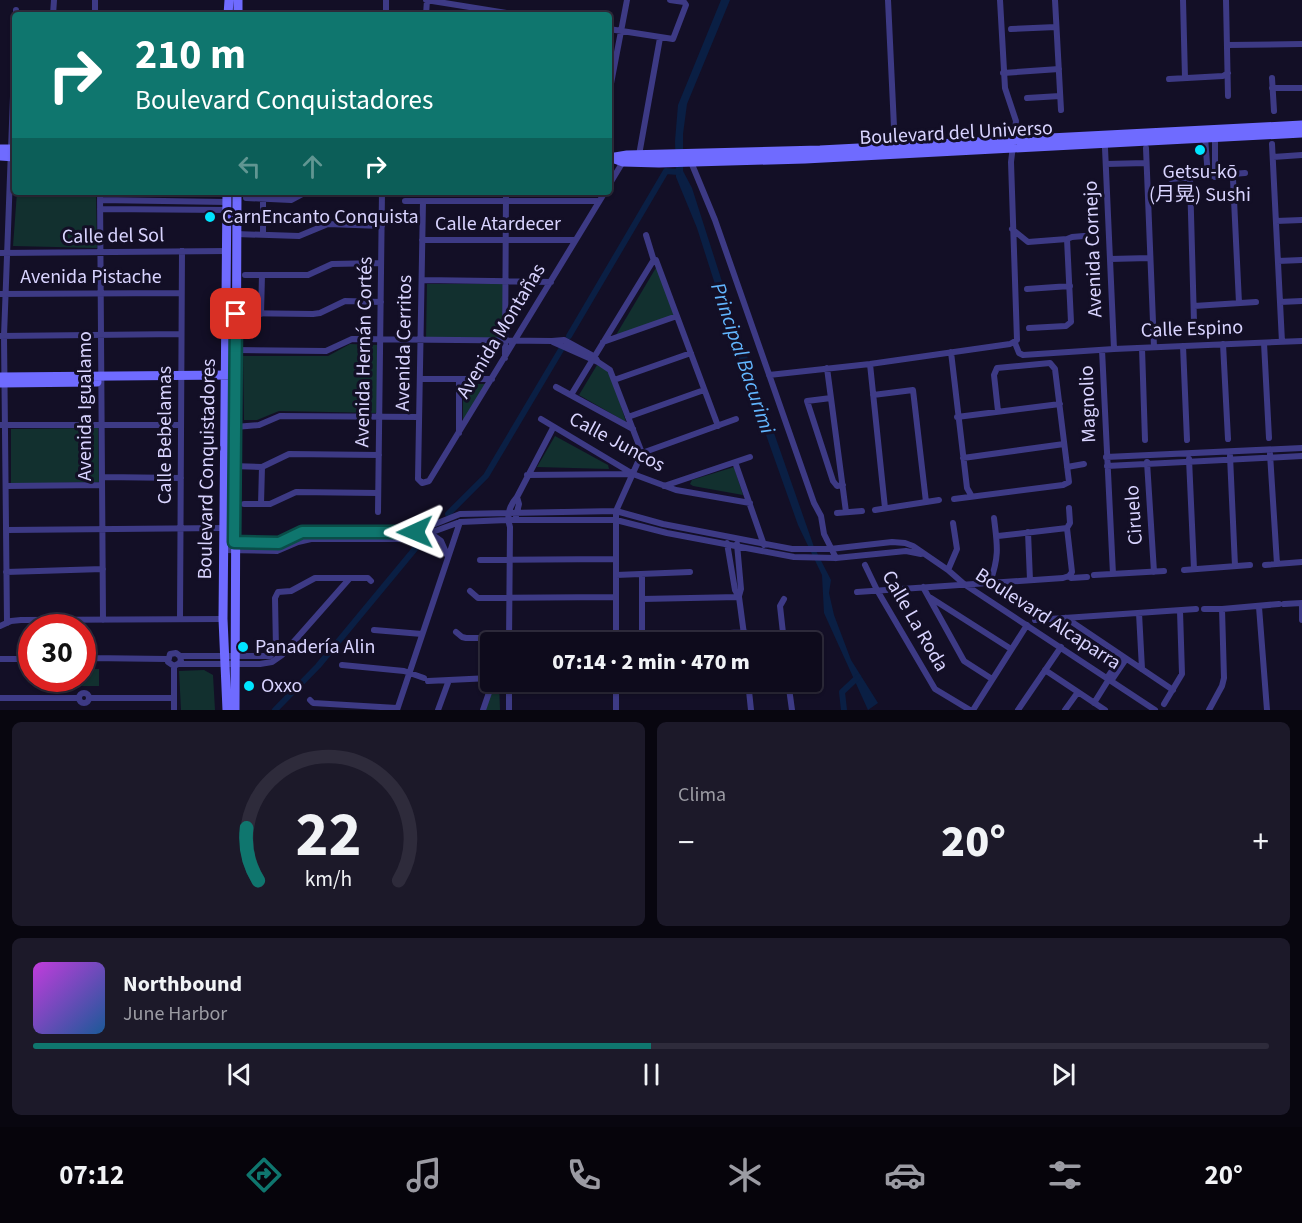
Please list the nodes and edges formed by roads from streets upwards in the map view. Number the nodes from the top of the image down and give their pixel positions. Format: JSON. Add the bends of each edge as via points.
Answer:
{"nodes":[{"id":1,"x":426,"y":0,"type":"edge"},
{"id":2,"x":627,"y":0,"type":"edge"},
{"id":3,"x":670,"y":0,"type":"edge"},
{"id":4,"x":888,"y":0,"type":"edge"},
{"id":5,"x":1000,"y":0,"type":"edge"},
{"id":6,"x":1055,"y":0,"type":"edge"},
{"id":7,"x":1183,"y":0,"type":"edge"},
{"id":8,"x":1227,"y":0,"type":"edge"},
{"id":9,"x":500,"y":12,"type":"edge"},
{"id":10,"x":1056,"y":27,"type":"junction"},
{"id":11,"x":1011,"y":29,"type":"dead end"},
{"id":12,"x":612,"y":30,"type":"edge"},
{"id":13,"x":621,"y":32,"type":"junction"},
{"id":14,"x":660,"y":38,"type":"junction"},
{"id":15,"x":1302,"y":44,"type":"edge"},
{"id":16,"x":1228,"y":45,"type":"junction"},
{"id":17,"x":1059,"y":69,"type":"junction"},
{"id":18,"x":1003,"y":73,"type":"junction"},
{"id":19,"x":1228,"y":73,"type":"junction"},
{"id":20,"x":612,"y":78,"type":"edge"},
{"id":21,"x":1185,"y":78,"type":"junction"},
{"id":22,"x":1272,"y":78,"type":"dead end"},
{"id":23,"x":1169,"y":79,"type":"dead end"},
{"id":24,"x":1272,"y":88,"type":"junction"},
{"id":25,"x":1302,"y":88,"type":"edge"},
{"id":26,"x":1060,"y":96,"type":"junction"},
{"id":27,"x":1228,"y":96,"type":"dead end"},
{"id":28,"x":1027,"y":98,"type":"dead end"},
{"id":29,"x":1061,"y":110,"type":"dead end"},
{"id":30,"x":1274,"y":111,"type":"dead end"},
{"id":31,"x":1302,"y":125,"type":"edge"},
{"id":32,"x":1302,"y":133,"type":"edge"},
{"id":33,"x":1210,"y":136,"type":"junction"},
{"id":34,"x":1013,"y":144,"type":"junction"},
{"id":35,"x":1272,"y":144,"type":"dead end"},
{"id":36,"x":1105,"y":148,"type":"dead end"},
{"id":37,"x":1146,"y":148,"type":"dead end"},
{"id":38,"x":895,"y":151,"type":"junction"},
{"id":39,"x":639,"y":155,"type":"junction"},
{"id":40,"x":1302,"y":155,"type":"edge"},
{"id":41,"x":1273,"y":157,"type":"junction"},
{"id":42,"x":612,"y":158,"type":"edge"},
{"id":43,"x":663,"y":158,"type":"junction"},
{"id":44,"x":625,"y":159,"type":"junction"},
{"id":45,"x":686,"y":159,"type":"junction"},
{"id":46,"x":1146,"y":162,"type":"junction"},
{"id":47,"x":1106,"y":164,"type":"junction"},
{"id":48,"x":12,"y":169,"type":"edge"},
{"id":49,"x":1245,"y":173,"type":"dead end"},
{"id":50,"x":1230,"y":176,"type":"junction"},
{"id":51,"x":1212,"y":177,"type":"junction"},
{"id":52,"x":1190,"y":178,"type":"junction"},
{"id":53,"x":1171,"y":179,"type":"dead end"},
{"id":54,"x":612,"y":180,"type":"edge"},
{"id":55,"x":100,"y":195,"type":"edge"},
{"id":56,"x":237,"y":195,"type":"edge"},
{"id":57,"x":301,"y":195,"type":"edge"},
{"id":58,"x":382,"y":195,"type":"edge"},
{"id":59,"x":506,"y":195,"type":"edge"},
{"id":60,"x":603,"y":195,"type":"edge"},
{"id":61,"x":246,"y":198,"type":"dead end"},
{"id":62,"x":263,"y":198,"type":"junction"},
{"id":63,"x":0,"y":200,"type":"edge"},
{"id":64,"x":10,"y":200,"type":"junction"},
{"id":65,"x":100,"y":200,"type":"junction"},
{"id":66,"x":181,"y":201,"type":"junction"},
{"id":67,"x":227,"y":201,"type":"edge"},
{"id":68,"x":405,"y":201,"type":"dead end"},
{"id":69,"x":423,"y":201,"type":"junction"},
{"id":70,"x":506,"y":201,"type":"junction"},
{"id":71,"x":599,"y":201,"type":"junction"},
{"id":72,"x":100,"y":209,"type":"junction"},
{"id":73,"x":181,"y":209,"type":"junction"},
{"id":74,"x":0,"y":210,"type":"edge"},
{"id":75,"x":9,"y":210,"type":"junction"},
{"id":76,"x":1302,"y":220,"type":"edge"},
{"id":77,"x":1276,"y":221,"type":"junction"},
{"id":78,"x":382,"y":226,"type":"junction"},
{"id":79,"x":1012,"y":229,"type":"junction"},
{"id":80,"x":236,"y":234,"type":"junction"},
{"id":81,"x":262,"y":235,"type":"junction"},
{"id":82,"x":646,"y":235,"type":"dead end"},
{"id":83,"x":1084,"y":236,"type":"dead end"},
{"id":84,"x":1067,"y":239,"type":"junction"},
{"id":85,"x":422,"y":240,"type":"junction"},
{"id":86,"x":506,"y":240,"type":"junction"},
{"id":87,"x":574,"y":240,"type":"junction"},
{"id":88,"x":182,"y":251,"type":"junction"},
{"id":89,"x":227,"y":251,"type":"junction"},
{"id":90,"x":101,"y":252,"type":"junction"},
{"id":91,"x":0,"y":253,"type":"edge"},
{"id":92,"x":8,"y":253,"type":"junction"},
{"id":93,"x":1150,"y":258,"type":"junction"},
{"id":94,"x":1110,"y":259,"type":"junction"},
{"id":95,"x":1302,"y":260,"type":"edge"},
{"id":96,"x":655,"y":261,"type":"junction"},
{"id":97,"x":1278,"y":261,"type":"junction"},
{"id":98,"x":381,"y":263,"type":"junction"},
{"id":99,"x":245,"y":275,"type":"dead end"},
{"id":100,"x":262,"y":275,"type":"junction"},
{"id":101,"x":422,"y":280,"type":"junction"},
{"id":102,"x":505,"y":281,"type":"junction"},
{"id":103,"x":551,"y":282,"type":"junction"},
{"id":104,"x":1070,"y":286,"type":"junction"},
{"id":105,"x":1027,"y":288,"type":"dead end"},
{"id":106,"x":182,"y":293,"type":"junction"},
{"id":107,"x":3,"y":294,"type":"edge"},
{"id":108,"x":101,"y":294,"type":"junction"},
{"id":109,"x":1302,"y":301,"type":"edge"},
{"id":110,"x":381,"y":302,"type":"junction"},
{"id":111,"x":1256,"y":302,"type":"dead end"},
{"id":112,"x":1280,"y":302,"type":"junction"},
{"id":113,"x":1239,"y":303,"type":"junction"},
{"id":114,"x":1194,"y":306,"type":"junction"},
{"id":115,"x":231,"y":313,"type":"junction"},
{"id":116,"x":261,"y":314,"type":"junction"},
{"id":117,"x":677,"y":316,"type":"junction"},
{"id":118,"x":1194,"y":322,"type":"dead end"},
{"id":119,"x":1029,"y":328,"type":"dead end"},
{"id":120,"x":101,"y":334,"type":"junction"},
{"id":121,"x":181,"y":334,"type":"junction"},
{"id":122,"x":2,"y":336,"type":"edge"},
{"id":123,"x":380,"y":340,"type":"junction"},
{"id":124,"x":420,"y":340,"type":"junction"},
{"id":125,"x":515,"y":340,"type":"junction"},
{"id":126,"x":505,"y":341,"type":"junction"},
{"id":127,"x":1302,"y":341,"type":"edge"},
{"id":128,"x":603,"y":342,"type":"junction"},
{"id":129,"x":1282,"y":342,"type":"junction"},
{"id":130,"x":1015,"y":343,"type":"junction"},
{"id":131,"x":1264,"y":343,"type":"junction"},
{"id":132,"x":1223,"y":344,"type":"junction"},
{"id":133,"x":1183,"y":346,"type":"junction"},
{"id":134,"x":1154,"y":347,"type":"junction"},
{"id":135,"x":1142,"y":348,"type":"junction"},
{"id":136,"x":1114,"y":349,"type":"junction"},
{"id":137,"x":236,"y":350,"type":"junction"},
{"id":138,"x":1102,"y":350,"type":"junction"},
{"id":139,"x":951,"y":352,"type":"junction"},
{"id":140,"x":691,"y":353,"type":"junction"},
{"id":141,"x":505,"y":358,"type":"junction"},
{"id":142,"x":595,"y":360,"type":"junction"},
{"id":143,"x":870,"y":364,"type":"junction"},
{"id":144,"x":827,"y":368,"type":"junction"},
{"id":145,"x":769,"y":375,"type":"junction"},
{"id":146,"x":181,"y":378,"type":"junction"},
{"id":147,"x":231,"y":378,"type":"junction"},
{"id":148,"x":102,"y":379,"type":"junction"},
{"id":149,"x":492,"y":379,"type":"junction"},
{"id":150,"x":2,"y":380,"type":"edge"},
{"id":151,"x":420,"y":380,"type":"junction"},
{"id":152,"x":459,"y":380,"type":"junction"},
{"id":153,"x":615,"y":380,"type":"junction"},
{"id":154,"x":556,"y":387,"type":"dead end"},
{"id":155,"x":704,"y":390,"type":"junction"},
{"id":156,"x":873,"y":394,"type":"junction"},
{"id":157,"x":571,"y":395,"type":"junction"},
{"id":158,"x":831,"y":398,"type":"junction"},
{"id":159,"x":1060,"y":404,"type":"junction"},
{"id":160,"x":998,"y":411,"type":"junction"},
{"id":161,"x":379,"y":416,"type":"junction"},
{"id":162,"x":419,"y":417,"type":"junction"},
{"id":163,"x":628,"y":417,"type":"junction"},
{"id":164,"x":957,"y":417,"type":"junction"},
{"id":165,"x":541,"y":419,"type":"dead end"},
{"id":166,"x":736,"y":419,"type":"dead end"},
{"id":167,"x":2,"y":425,"type":"edge"},
{"id":168,"x":102,"y":425,"type":"junction"},
{"id":169,"x":181,"y":425,"type":"junction"},
{"id":170,"x":718,"y":426,"type":"junction"},
{"id":171,"x":235,"y":427,"type":"junction"},
{"id":172,"x":553,"y":428,"type":"junction"},
{"id":173,"x":633,"y":429,"type":"junction"},
{"id":174,"x":459,"y":434,"type":"junction"},
{"id":175,"x":1269,"y":438,"type":"dead end"},
{"id":176,"x":1228,"y":439,"type":"dead end"},
{"id":177,"x":1145,"y":440,"type":"dead end"},
{"id":178,"x":1186,"y":441,"type":"dead end"},
{"id":179,"x":1064,"y":444,"type":"junction"},
{"id":180,"x":1302,"y":448,"type":"edge"},
{"id":181,"x":1270,"y":449,"type":"junction"},
{"id":182,"x":1229,"y":451,"type":"junction"},
{"id":183,"x":642,"y":453,"type":"junction"},
{"id":184,"x":1188,"y":453,"type":"junction"},
{"id":185,"x":379,"y":455,"type":"junction"},
{"id":186,"x":1147,"y":455,"type":"junction"},
{"id":187,"x":1302,"y":456,"type":"edge"},
{"id":188,"x":750,"y":457,"type":"dead end"},
{"id":189,"x":1107,"y":457,"type":"junction"},
{"id":190,"x":1270,"y":457,"type":"junction"},
{"id":191,"x":963,"y":458,"type":"junction"},
{"id":192,"x":1230,"y":459,"type":"junction"},
{"id":193,"x":1189,"y":461,"type":"junction"},
{"id":194,"x":735,"y":462,"type":"junction"},
{"id":195,"x":1084,"y":464,"type":"dead end"},
{"id":196,"x":1147,"y":464,"type":"junction"},
{"id":197,"x":230,"y":466,"type":"junction"},
{"id":198,"x":262,"y":466,"type":"junction"},
{"id":199,"x":1067,"y":466,"type":"junction"},
{"id":200,"x":1107,"y":466,"type":"junction"},
{"id":201,"x":633,"y":474,"type":"junction"},
{"id":202,"x":528,"y":475,"type":"junction"},
{"id":203,"x":102,"y":477,"type":"junction"},
{"id":204,"x":181,"y":478,"type":"junction"},
{"id":205,"x":422,"y":483,"type":"joint"},
{"id":206,"x":102,"y":485,"type":"junction"},
{"id":207,"x":843,"y":485,"type":"junction"},
{"id":208,"x":7,"y":486,"type":"junction"},
{"id":209,"x":664,"y":486,"type":"junction"},
{"id":210,"x":378,"y":494,"type":"junction"},
{"id":211,"x":971,"y":495,"type":"junction"},
{"id":212,"x":517,"y":497,"type":"junction"},
{"id":213,"x":954,"y":499,"type":"dead end"},
{"id":214,"x":939,"y":500,"type":"dead end"},
{"id":215,"x":926,"y":502,"type":"junction"},
{"id":216,"x":750,"y":503,"type":"junction"},
{"id":217,"x":244,"y":504,"type":"dead end"},
{"id":218,"x":261,"y":504,"type":"junction"},
{"id":219,"x":885,"y":508,"type":"junction"},
{"id":220,"x":1069,"y":508,"type":"dead end"},
{"id":221,"x":4,"y":510,"type":"edge"},
{"id":222,"x":875,"y":510,"type":"dead end"},
{"id":223,"x":616,"y":511,"type":"junction"},
{"id":224,"x":862,"y":511,"type":"dead end"},
{"id":225,"x":378,"y":512,"type":"dead end"},
{"id":226,"x":846,"y":512,"type":"junction"},
{"id":227,"x":517,"y":513,"type":"junction"},
{"id":228,"x":837,"y":513,"type":"dead end"},
{"id":229,"x":994,"y":518,"type":"dead end"},
{"id":230,"x":510,"y":520,"type":"junction"},
{"id":231,"x":616,"y":520,"type":"junction"},
{"id":232,"x":460,"y":522,"type":"junction"},
{"id":233,"x":953,"y":523,"type":"dead end"},
{"id":234,"x":181,"y":527,"type":"junction"},
{"id":235,"x":224,"y":528,"type":"junction"},
{"id":236,"x":1067,"y":528,"type":"junction"},
{"id":237,"x":103,"y":529,"type":"junction"},
{"id":238,"x":7,"y":530,"type":"junction"},
{"id":239,"x":430,"y":530,"type":"junction"},
{"id":240,"x":1028,"y":532,"type":"junction"},
{"id":241,"x":727,"y":536,"type":"junction"},
{"id":242,"x":998,"y":536,"type":"junction"},
{"id":243,"x":736,"y":538,"type":"junction"},
{"id":244,"x":765,"y":543,"type":"junction"},
{"id":245,"x":728,"y":545,"type":"junction"},
{"id":246,"x":224,"y":546,"type":"junction"},
{"id":247,"x":234,"y":546,"type":"junction"},
{"id":248,"x":737,"y":546,"type":"junction"},
{"id":249,"x":827,"y":549,"type":"junction"},
{"id":250,"x":764,"y":551,"type":"junction"},
{"id":251,"x":924,"y":554,"type":"junction"},
{"id":252,"x":448,"y":557,"type":"junction"},
{"id":253,"x":833,"y":558,"type":"junction"},
{"id":254,"x":616,"y":559,"type":"junction"},
{"id":255,"x":480,"y":560,"type":"dead end"},
{"id":256,"x":510,"y":560,"type":"junction"},
{"id":257,"x":1302,"y":562,"type":"edge"},
{"id":258,"x":1276,"y":564,"type":"junction"},
{"id":259,"x":865,"y":565,"type":"dead end"},
{"id":260,"x":1250,"y":565,"type":"dead end"},
{"id":261,"x":1265,"y":565,"type":"dead end"},
{"id":262,"x":1235,"y":566,"type":"junction"},
{"id":263,"x":103,"y":569,"type":"junction"},
{"id":264,"x":1194,"y":569,"type":"junction"},
{"id":265,"x":948,"y":570,"type":"junction"},
{"id":266,"x":1184,"y":570,"type":"dead end"},
{"id":267,"x":1164,"y":571,"type":"dead end"},
{"id":268,"x":6,"y":572,"type":"junction"},
{"id":269,"x":690,"y":572,"type":"dead end"},
{"id":270,"x":1154,"y":572,"type":"junction"},
{"id":271,"x":642,"y":574,"type":"junction"},
{"id":272,"x":1113,"y":574,"type":"junction"},
{"id":273,"x":616,"y":575,"type":"junction"},
{"id":274,"x":1069,"y":576,"type":"junction"},
{"id":275,"x":350,"y":578,"type":"junction"},
{"id":276,"x":1030,"y":580,"type":"junction"},
{"id":277,"x":371,"y":581,"type":"dead end"},
{"id":278,"x":990,"y":582,"type":"junction"},
{"id":279,"x":964,"y":584,"type":"junction"},
{"id":280,"x":923,"y":587,"type":"junction"},
{"id":281,"x":877,"y":590,"type":"junction"},
{"id":282,"x":470,"y":591,"type":"dead end"},
{"id":283,"x":857,"y":592,"type":"dead end"},
{"id":284,"x":509,"y":597,"type":"junction"},
{"id":285,"x":616,"y":597,"type":"junction"},
{"id":286,"x":739,"y":597,"type":"junction"},
{"id":287,"x":930,"y":597,"type":"junction"},
{"id":288,"x":642,"y":599,"type":"junction"},
{"id":289,"x":784,"y":599,"type":"dead end"},
{"id":290,"x":1302,"y":604,"type":"edge"},
{"id":291,"x":1259,"y":607,"type":"junction"},
{"id":292,"x":1196,"y":609,"type":"dead end"},
{"id":293,"x":1204,"y":609,"type":"dead end"},
{"id":294,"x":1222,"y":609,"type":"junction"},
{"id":295,"x":1180,"y":611,"type":"junction"},
{"id":296,"x":1139,"y":613,"type":"junction"},
{"id":297,"x":1065,"y":618,"type":"junction"},
{"id":298,"x":180,"y":619,"type":"junction"},
{"id":299,"x":223,"y":619,"type":"junction"},
{"id":300,"x":103,"y":620,"type":"junction"},
{"id":301,"x":1035,"y":620,"type":"dead end"},
{"id":302,"x":1302,"y":620,"type":"edge"},
{"id":303,"x":7,"y":623,"type":"junction"},
{"id":304,"x":1027,"y":625,"type":"junction"},
{"id":305,"x":0,"y":626,"type":"edge"},
{"id":306,"x":374,"y":630,"type":"dead end"},
{"id":307,"x":456,"y":632,"type":"dead end"},
{"id":308,"x":509,"y":632,"type":"edge"},
{"id":309,"x":616,"y":632,"type":"edge"},
{"id":310,"x":642,"y":632,"type":"edge"},
{"id":311,"x":745,"y":632,"type":"edge"},
{"id":312,"x":783,"y":632,"type":"edge"},
{"id":313,"x":422,"y":634,"type":"junction"},
{"id":314,"x":480,"y":639,"type":"edge"},
{"id":315,"x":1061,"y":647,"type":"junction"},
{"id":316,"x":1011,"y":649,"type":"junction"},
{"id":317,"x":180,"y":656,"type":"junction"},
{"id":318,"x":275,"y":656,"type":"junction"},
{"id":319,"x":1124,"y":657,"type":"junction"},
{"id":320,"x":18,"y":658,"type":"edge"},
{"id":321,"x":96,"y":658,"type":"edge"},
{"id":322,"x":0,"y":659,"type":"edge"},
{"id":323,"x":167,"y":659,"type":"junction"},
{"id":324,"x":230,"y":660,"type":"junction"},
{"id":325,"x":176,"y":665,"type":"junction"},
{"id":326,"x":342,"y":665,"type":"dead end"},
{"id":327,"x":1142,"y":669,"type":"junction"},
{"id":328,"x":1045,"y":670,"type":"junction"},
{"id":329,"x":410,"y":674,"type":"junction"},
{"id":330,"x":992,"y":679,"type":"junction"},
{"id":331,"x":1109,"y":679,"type":"junction"},
{"id":332,"x":449,"y":680,"type":"junction"},
{"id":333,"x":480,"y":680,"type":"edge"},
{"id":334,"x":1173,"y":690,"type":"junction"},
{"id":335,"x":488,"y":692,"type":"edge"},
{"id":336,"x":509,"y":692,"type":"edge"},
{"id":337,"x":616,"y":692,"type":"edge"},
{"id":338,"x":749,"y":692,"type":"edge"},
{"id":339,"x":790,"y":692,"type":"edge"},
{"id":340,"x":1078,"y":692,"type":"junction"},
{"id":341,"x":0,"y":698,"type":"edge"},
{"id":342,"x":174,"y":698,"type":"junction"},
{"id":343,"x":310,"y":700,"type":"dead end"},
{"id":344,"x":1094,"y":703,"type":"junction"},
{"id":345,"x":1164,"y":704,"type":"dead end"},
{"id":346,"x":397,"y":709,"type":"edge"},
{"id":347,"x":174,"y":710,"type":"edge"},
{"id":348,"x":227,"y":710,"type":"edge"},
{"id":349,"x":235,"y":710,"type":"edge"},
{"id":350,"x":438,"y":710,"type":"edge"},
{"id":351,"x":483,"y":710,"type":"edge"},
{"id":352,"x":509,"y":710,"type":"edge"},
{"id":353,"x":616,"y":710,"type":"edge"},
{"id":354,"x":751,"y":710,"type":"edge"},
{"id":355,"x":792,"y":710,"type":"edge"},
{"id":356,"x":971,"y":710,"type":"edge"},
{"id":357,"x":1018,"y":710,"type":"edge"},
{"id":358,"x":1065,"y":710,"type":"edge"},
{"id":359,"x":1105,"y":710,"type":"edge"},
{"id":360,"x":1155,"y":710,"type":"edge"},
{"id":361,"x":1209,"y":710,"type":"edge"},
{"id":362,"x":1267,"y":710,"type":"edge"}],
"edges":[{"from":1,"to":9,"type":"street"},
{"from":2,"to":13,"type":"street"},
{"from":3,"to":14,"type":"street","via":[[684,2],[685,7],[676,36],[672,40]]},
{"from":4,"to":38,"type":"street"},
{"from":5,"to":18,"type":"street"},
{"from":6,"to":10,"type":"street"},
{"from":7,"to":21,"type":"street"},
{"from":8,"to":16,"type":"street"},
{"from":10,"to":11,"type":"street"},
{"from":10,"to":17,"type":"street"},
{"from":12,"to":13,"type":"street"},
{"from":13,"to":14,"type":"street"},
{"from":13,"to":20,"type":"street"},
{"from":14,"to":39,"type":"street"},
{"from":15,"to":16,"type":"street"},
{"from":16,"to":19,"type":"street"},
{"from":17,"to":18,"type":"street"},
{"from":17,"to":26,"type":"street"},
{"from":18,"to":34,"type":"street","via":[[1016,121]]},
{"from":19,"to":21,"type":"street"},
{"from":19,"to":27,"type":"street"},
{"from":21,"to":23,"type":"street"},
{"from":22,"to":24,"type":"street"},
{"from":24,"to":25,"type":"street"},
{"from":24,"to":30,"type":"street"},
{"from":26,"to":28,"type":"street"},
{"from":26,"to":29,"type":"street"},
{"from":31,"to":34,"type":"street","name":"Boulevard del Universo"},
{"from":32,"to":33,"type":"street","name":"Boulevard del Universo"},
{"from":33,"to":34,"type":"street","name":"Boulevard del Universo"},
{"from":33,"to":51,"type":"street"},
{"from":34,"to":38,"type":"street","name":"Boulevard del Universo"},
{"from":34,"to":79,"type":"street"},
{"from":35,"to":41,"type":"street"},
{"from":36,"to":47,"type":"street","name":"Avenida Cornejo"},
{"from":37,"to":46,"type":"street"},
{"from":38,"to":45,"type":"street","name":"Boulevard del Universo"},
{"from":39,"to":43,"type":"street","name":"Boulevard del Universo"},
{"from":39,"to":44,"type":"street","name":"Boulevard del Universo"},
{"from":40,"to":41,"type":"street"},
{"from":41,"to":77,"type":"street"},
{"from":42,"to":44,"type":"street","name":"Boulevard del Universo"},
{"from":43,"to":44,"type":"street","name":"Boulevard del Universo"},
{"from":43,"to":45,"type":"street","name":"Boulevard del Universo"},
{"from":44,"to":54,"type":"street"},
{"from":45,"to":145,"type":"street","via":[[716,220]]},
{"from":46,"to":47,"type":"street"},
{"from":46,"to":93,"type":"street"},
{"from":47,"to":94,"type":"street","name":"Avenida Cornejo"},
{"from":48,"to":64,"type":"street"},
{"from":49,"to":50,"type":"street"},
{"from":50,"to":51,"type":"street"},
{"from":50,"to":113,"type":"street"},
{"from":51,"to":52,"type":"street"},
{"from":52,"to":53,"type":"street"},
{"from":52,"to":114,"type":"street"},
{"from":55,"to":65,"type":"street","name":"Avenida Igualamo"},
{"from":56,"to":80,"type":"street","name":"Boulevard Conquistadores"},
{"from":57,"to":62,"type":"street","via":[[294,199]]},
{"from":58,"to":78,"type":"street","name":"Avenida Hernán Cortés"},
{"from":59,"to":70,"type":"street"},
{"from":60,"to":71,"type":"street","name":"Avenida Montañas"},
{"from":61,"to":62,"type":"street"},
{"from":62,"to":81,"type":"street"},
{"from":63,"to":64,"type":"street"},
{"from":64,"to":75,"type":"street"},
{"from":65,"to":66,"type":"street"},
{"from":65,"to":72,"type":"street","name":"Avenida Igualamo"},
{"from":66,"to":67,"type":"street"},
{"from":66,"to":73,"type":"street"},
{"from":67,"to":73,"type":"street"},
{"from":67,"to":89,"type":"street","name":"Boulevard Conquistadores"},
{"from":68,"to":69,"type":"street"},
{"from":69,"to":70,"type":"street"},
{"from":69,"to":85,"type":"street","name":"Avenida Cerritos"},
{"from":70,"to":71,"type":"street"},
{"from":70,"to":86,"type":"street"},
{"from":71,"to":87,"type":"street","name":"Avenida Montañas"},
{"from":72,"to":73,"type":"street"},
{"from":72,"to":90,"type":"street","name":"Avenida Igualamo"},
{"from":74,"to":75,"type":"street"},
{"from":75,"to":92,"type":"street"},
{"from":76,"to":77,"type":"street"},
{"from":77,"to":97,"type":"street"},
{"from":78,"to":81,"type":"street","via":[[328,224],[302,236]]},
{"from":78,"to":98,"type":"street","name":"Avenida Hernán Cortés"},
{"from":79,"to":84,"type":"street","via":[[1028,242]]},
{"from":79,"to":130,"type":"street","via":[[1018,335]]},
{"from":80,"to":81,"type":"street"},
{"from":80,"to":115,"type":"street","name":"Boulevard Conquistadores"},
{"from":82,"to":96,"type":"street"},
{"from":83,"to":84,"type":"street"},
{"from":84,"to":104,"type":"street"},
{"from":85,"to":86,"type":"street","name":"Calle Atardecer"},
{"from":85,"to":101,"type":"street","name":"Avenida Cerritos"},
{"from":86,"to":87,"type":"street","name":"Calle Atardecer"},
{"from":86,"to":102,"type":"street"},
{"from":87,"to":103,"type":"street","name":"Avenida Montañas"},
{"from":88,"to":89,"type":"street","name":"Calle del Sol"},
{"from":88,"to":90,"type":"street","name":"Calle del Sol"},
{"from":88,"to":106,"type":"street","name":"Calle Bebelamas"},
{"from":89,"to":115,"type":"street","name":"Boulevard Conquistadores"},
{"from":90,"to":92,"type":"street","name":"Calle del Sol"},
{"from":90,"to":108,"type":"street","name":"Avenida Igualamo"},
{"from":91,"to":92,"type":"street","name":"Calle del Sol"},
{"from":92,"to":107,"type":"street"},
{"from":93,"to":94,"type":"street"},
{"from":93,"to":134,"type":"street"},
{"from":94,"to":136,"type":"street","name":"Avenida Cornejo"},
{"from":95,"to":97,"type":"street"},
{"from":96,"to":117,"type":"street"},
{"from":96,"to":128,"type":"street"},
{"from":97,"to":112,"type":"street"},
{"from":98,"to":100,"type":"street","via":[[332,264],[310,275]]},
{"from":98,"to":110,"type":"street","name":"Avenida Hernán Cortés"},
{"from":99,"to":100,"type":"street"},
{"from":100,"to":116,"type":"street"},
{"from":101,"to":102,"type":"street"},
{"from":101,"to":124,"type":"street","name":"Avenida Cerritos"},
{"from":102,"to":103,"type":"street"},
{"from":102,"to":126,"type":"street"},
{"from":103,"to":125,"type":"street","name":"Avenida Montañas"},
{"from":104,"to":105,"type":"street"},
{"from":104,"to":119,"type":"street","via":[[1070,323]]},
{"from":106,"to":108,"type":"street","name":"Avenida Pistache"},
{"from":106,"to":121,"type":"street","name":"Calle Bebelamas"},
{"from":107,"to":108,"type":"street","name":"Avenida Pistache"},
{"from":107,"to":122,"type":"street"},
{"from":108,"to":120,"type":"street","name":"Avenida Igualamo"},
{"from":109,"to":112,"type":"street"},
{"from":110,"to":116,"type":"street","via":[[345,301],[317,314]]},
{"from":110,"to":123,"type":"street","name":"Avenida Hernán Cortés"},
{"from":111,"to":113,"type":"street"},
{"from":112,"to":129,"type":"street"},
{"from":113,"to":114,"type":"street"},
{"from":114,"to":118,"type":"street"},
{"from":115,"to":116,"type":"street"},
{"from":115,"to":137,"type":"street","name":"Boulevard Conquistadores"},
{"from":115,"to":147,"type":"street","name":"Boulevard Conquistadores"},
{"from":117,"to":128,"type":"street"},
{"from":117,"to":140,"type":"street"},
{"from":120,"to":121,"type":"street"},
{"from":120,"to":122,"type":"street"},
{"from":120,"to":148,"type":"street","name":"Avenida Igualamo"},
{"from":121,"to":146,"type":"street","name":"Calle Bebelamas"},
{"from":122,"to":150,"type":"street"},
{"from":123,"to":124,"type":"street"},
{"from":123,"to":137,"type":"street","via":[[348,340],[326,351]]},
{"from":123,"to":161,"type":"street","name":"Avenida Hernán Cortés"},
{"from":124,"to":126,"type":"street"},
{"from":124,"to":151,"type":"street","name":"Avenida Cerritos"},
{"from":125,"to":126,"type":"street"},
{"from":125,"to":141,"type":"street","name":"Avenida Montañas"},
{"from":125,"to":142,"type":"street","via":[[552,341]]},
{"from":126,"to":141,"type":"street"},
{"from":127,"to":129,"type":"street","name":"Calle Espino"},
{"from":128,"to":142,"type":"street"},
{"from":129,"to":131,"type":"street","name":"Calle Espino"},
{"from":130,"to":138,"type":"street","name":"Calle Espino","via":[[1023,355]]},
{"from":130,"to":139,"type":"street"},
{"from":131,"to":132,"type":"street","name":"Calle Espino"},
{"from":131,"to":175,"type":"street"},
{"from":132,"to":133,"type":"street","name":"Calle Espino"},
{"from":132,"to":176,"type":"street"},
{"from":133,"to":134,"type":"street","name":"Calle Espino"},
{"from":133,"to":178,"type":"street"},
{"from":134,"to":135,"type":"street","name":"Calle Espino"},
{"from":135,"to":136,"type":"street","name":"Calle Espino"},
{"from":135,"to":177,"type":"street"},
{"from":136,"to":138,"type":"street","name":"Calle Espino"},
{"from":137,"to":147,"type":"street","name":"Boulevard Conquistadores"},
{"from":138,"to":189,"type":"street","name":"Magnolio"},
{"from":139,"to":143,"type":"street"},
{"from":139,"to":164,"type":"street"},
{"from":140,"to":153,"type":"street"},
{"from":140,"to":155,"type":"street"},
{"from":141,"to":149,"type":"street","name":"Avenida Montañas"},
{"from":142,"to":153,"type":"street","via":[[610,370]]},
{"from":142,"to":157,"type":"street"},
{"from":143,"to":144,"type":"street"},
{"from":143,"to":156,"type":"street"},
{"from":144,"to":145,"type":"street"},
{"from":144,"to":158,"type":"street"},
{"from":145,"to":249,"type":"street","via":[[823,520]]},
{"from":146,"to":147,"type":"street"},
{"from":146,"to":148,"type":"street"},
{"from":146,"to":169,"type":"street","name":"Calle Bebelamas"},
{"from":147,"to":171,"type":"street","name":"Boulevard Conquistadores"},
{"from":147,"to":197,"type":"street","name":"Boulevard Conquistadores"},
{"from":148,"to":150,"type":"street"},
{"from":148,"to":168,"type":"street","name":"Avenida Igualamo"},
{"from":149,"to":152,"type":"street"},
{"from":149,"to":174,"type":"street","name":"Avenida Montañas"},
{"from":150,"to":167,"type":"street"},
{"from":151,"to":152,"type":"street"},
{"from":151,"to":162,"type":"street","name":"Avenida Cerritos"},
{"from":152,"to":174,"type":"street"},
{"from":153,"to":163,"type":"street"},
{"from":154,"to":157,"type":"street"},
{"from":155,"to":163,"type":"street"},
{"from":155,"to":170,"type":"street"},
{"from":156,"to":215,"type":"street","via":[[913,390]]},
{"from":156,"to":219,"type":"street"},
{"from":157,"to":173,"type":"street"},
{"from":158,"to":207,"type":"street"},
{"from":158,"to":207,"type":"street","via":[[807,401],[833,481],[837,486]]},
{"from":159,"to":160,"type":"street"},
{"from":159,"to":160,"type":"street","via":[[1053,364],[997,368],[994,372]]},
{"from":159,"to":179,"type":"street"},
{"from":160,"to":164,"type":"street"},
{"from":161,"to":162,"type":"street"},
{"from":161,"to":171,"type":"street","via":[[280,416],[259,425]]},
{"from":161,"to":185,"type":"street","name":"Avenida Hernán Cortés"},
{"from":162,"to":205,"type":"street","name":"Avenida Cerritos","via":[[418,478]]},
{"from":163,"to":173,"type":"street"},
{"from":164,"to":191,"type":"street"},
{"from":165,"to":172,"type":"street","name":"Calle Juncos"},
{"from":166,"to":170,"type":"street"},
{"from":167,"to":168,"type":"street"},
{"from":167,"to":208,"type":"street"},
{"from":168,"to":169,"type":"street"},
{"from":168,"to":203,"type":"street","name":"Avenida Igualamo"},
{"from":169,"to":204,"type":"street","name":"Calle Bebelamas"},
{"from":170,"to":183,"type":"street"},
{"from":171,"to":197,"type":"street","name":"Boulevard Conquistadores"},
{"from":172,"to":201,"type":"street","name":"Calle Juncos"},
{"from":172,"to":202,"type":"street"},
{"from":173,"to":183,"type":"street"},
{"from":174,"to":205,"type":"street","name":"Avenida Montañas","via":[[429,481]]},
{"from":179,"to":191,"type":"street"},
{"from":179,"to":199,"type":"street"},
{"from":180,"to":181,"type":"street"},
{"from":181,"to":182,"type":"street"},
{"from":181,"to":190,"type":"street"},
{"from":182,"to":184,"type":"street"},
{"from":182,"to":192,"type":"street"},
{"from":183,"to":201,"type":"street"},
{"from":184,"to":186,"type":"street"},
{"from":184,"to":193,"type":"street"},
{"from":185,"to":198,"type":"street","via":[[289,454]]},
{"from":185,"to":210,"type":"street","name":"Avenida Hernán Cortés"},
{"from":186,"to":189,"type":"street"},
{"from":186,"to":196,"type":"street","name":"Ciruelo"},
{"from":187,"to":190,"type":"street"},
{"from":188,"to":194,"type":"street"},
{"from":189,"to":200,"type":"street","name":"Magnolio"},
{"from":190,"to":192,"type":"street"},
{"from":190,"to":258,"type":"street"},
{"from":191,"to":211,"type":"street"},
{"from":192,"to":193,"type":"street"},
{"from":192,"to":262,"type":"street"},
{"from":193,"to":196,"type":"street"},
{"from":193,"to":264,"type":"street"},
{"from":194,"to":209,"type":"street"},
{"from":194,"to":216,"type":"street"},
{"from":195,"to":199,"type":"street"},
{"from":196,"to":200,"type":"street"},
{"from":196,"to":270,"type":"street","name":"Ciruelo"},
{"from":197,"to":198,"type":"street"},
{"from":197,"to":235,"type":"street","name":"Boulevard Conquistadores"},
{"from":197,"to":247,"type":"street","name":"Boulevard Conquistadores"},
{"from":198,"to":218,"type":"street"},
{"from":199,"to":211,"type":"street","via":[[1070,480],[1066,485]]},
{"from":200,"to":272,"type":"street","name":"Magnolio"},
{"from":201,"to":202,"type":"street"},
{"from":201,"to":209,"type":"street","name":"Calle Juncos"},
{"from":201,"to":223,"type":"street"},
{"from":202,"to":212,"type":"street"},
{"from":203,"to":204,"type":"street"},
{"from":203,"to":206,"type":"street","name":"Avenida Igualamo"},
{"from":204,"to":234,"type":"street","name":"Calle Bebelamas"},
{"from":206,"to":208,"type":"street"},
{"from":206,"to":237,"type":"street","name":"Avenida Igualamo"},
{"from":207,"to":226,"type":"street"},
{"from":208,"to":221,"type":"street"},
{"from":209,"to":216,"type":"street","name":"Calle Juncos"},
{"from":210,"to":218,"type":"street","via":[[296,492]]},
{"from":210,"to":225,"type":"street","name":"Avenida Hernán Cortés"},
{"from":211,"to":213,"type":"street"},
{"from":212,"to":227,"type":"street"},
{"from":212,"to":230,"type":"street","via":[[511,503]]},
{"from":214,"to":215,"type":"street"},
{"from":215,"to":219,"type":"street"},
{"from":216,"to":244,"type":"street"},
{"from":217,"to":218,"type":"street"},
{"from":219,"to":222,"type":"street"},
{"from":220,"to":236,"type":"street"},
{"from":221,"to":238,"type":"street"},
{"from":223,"to":227,"type":"street","name":"Boulevard Alcaparra"},
{"from":223,"to":231,"type":"street"},
{"from":223,"to":241,"type":"street","name":"Boulevard Alcaparra"},
{"from":224,"to":226,"type":"street"},
{"from":226,"to":228,"type":"street"},
{"from":227,"to":230,"type":"street"},
{"from":229,"to":242,"type":"street"},
{"from":230,"to":231,"type":"street"},
{"from":230,"to":232,"type":"street"},
{"from":230,"to":239,"type":"street","via":[[460,514]]},
{"from":230,"to":256,"type":"street"},
{"from":231,"to":245,"type":"street"},
{"from":231,"to":254,"type":"street"},
{"from":232,"to":239,"type":"street"},
{"from":232,"to":252,"type":"street"},
{"from":233,"to":265,"type":"street","via":[[957,549]]},
{"from":234,"to":235,"type":"street"},
{"from":234,"to":237,"type":"street"},
{"from":234,"to":298,"type":"street","name":"Calle Bebelamas"},
{"from":235,"to":246,"type":"street","name":"Boulevard Conquistadores"},
{"from":236,"to":240,"type":"street"},
{"from":236,"to":274,"type":"street","via":[[1072,572]]},
{"from":237,"to":238,"type":"street"},
{"from":237,"to":263,"type":"street","name":"Avenida Igualamo"},
{"from":238,"to":268,"type":"street"},
{"from":239,"to":247,"type":"street","via":[[413,539],[311,539],[277,550]]},
{"from":239,"to":252,"type":"street","via":[[441,541]]},
{"from":240,"to":242,"type":"street"},
{"from":240,"to":276,"type":"street"},
{"from":241,"to":243,"type":"street","name":"Boulevard Alcaparra"},
{"from":241,"to":245,"type":"street"},
{"from":242,"to":278,"type":"street","via":[[998,556]]},
{"from":243,"to":244,"type":"street","name":"Boulevard Alcaparra"},
{"from":243,"to":248,"type":"street"},
{"from":244,"to":249,"type":"street","name":"Boulevard Alcaparra"},
{"from":244,"to":250,"type":"street"},
{"from":245,"to":248,"type":"street"},
{"from":245,"to":286,"type":"street"},
{"from":246,"to":247,"type":"street"},
{"from":246,"to":299,"type":"street","name":"Boulevard Conquistadores"},
{"from":247,"to":324,"type":"street","name":"Boulevard Conquistadores"},
{"from":248,"to":250,"type":"street"},
{"from":248,"to":286,"type":"street"},
{"from":249,"to":251,"type":"street","name":"Boulevard Alcaparra","via":[[899,542]]},
{"from":249,"to":253,"type":"street"},
{"from":250,"to":253,"type":"street"},
{"from":251,"to":253,"type":"street","via":[[906,551]]},
{"from":251,"to":265,"type":"street","name":"Boulevard Alcaparra"},
{"from":252,"to":313,"type":"street"},
{"from":254,"to":256,"type":"street"},
{"from":254,"to":273,"type":"street"},
{"from":255,"to":256,"type":"street"},
{"from":256,"to":284,"type":"street"},
{"from":257,"to":258,"type":"street"},
{"from":258,"to":261,"type":"street"},
{"from":259,"to":281,"type":"street","name":"Calle La Roda"},
{"from":260,"to":262,"type":"street"},
{"from":262,"to":264,"type":"street"},
{"from":263,"to":268,"type":"street"},
{"from":263,"to":300,"type":"street","name":"Avenida Igualamo"},
{"from":264,"to":266,"type":"street"},
{"from":265,"to":279,"type":"street","name":"Boulevard Alcaparra"},
{"from":267,"to":270,"type":"street"},
{"from":268,"to":303,"type":"street"},
{"from":269,"to":271,"type":"street"},
{"from":270,"to":272,"type":"street"},
{"from":271,"to":273,"type":"street"},
{"from":271,"to":288,"type":"street"},
{"from":272,"to":274,"type":"street"},
{"from":273,"to":285,"type":"street"},
{"from":274,"to":276,"type":"street"},
{"from":275,"to":277,"type":"street"},
{"from":275,"to":318,"type":"street"},
{"from":275,"to":318,"type":"street","via":[[315,578],[291,591],[278,592]]},
{"from":276,"to":278,"type":"street"},
{"from":278,"to":279,"type":"street"},
{"from":279,"to":280,"type":"street"},
{"from":279,"to":304,"type":"street","name":"Boulevard Alcaparra"},
{"from":280,"to":281,"type":"street"},
{"from":280,"to":287,"type":"street"},
{"from":281,"to":283,"type":"street"},
{"from":281,"to":356,"type":"street","name":"Calle La Roda","via":[[935,689]]},
{"from":282,"to":284,"type":"street","via":[[478,598]]},
{"from":284,"to":285,"type":"street"},
{"from":284,"to":308,"type":"street"},
{"from":285,"to":309,"type":"street"},
{"from":286,"to":288,"type":"street"},
{"from":286,"to":311,"type":"street"},
{"from":287,"to":316,"type":"street"},
{"from":287,"to":330,"type":"street","via":[[964,660]]},
{"from":288,"to":310,"type":"street"},
{"from":289,"to":312,"type":"street","via":[[780,606]]},
{"from":290,"to":291,"type":"street"},
{"from":290,"to":302,"type":"street"},
{"from":291,"to":294,"type":"street"},
{"from":291,"to":362,"type":"street"},
{"from":292,"to":295,"type":"street"},
{"from":293,"to":294,"type":"street"},
{"from":294,"to":361,"type":"street","via":[[1224,678]]},
{"from":295,"to":296,"type":"street"},
{"from":295,"to":334,"type":"street","via":[[1182,674]]},
{"from":296,"to":297,"type":"street"},
{"from":296,"to":327,"type":"street"},
{"from":297,"to":301,"type":"street"},
{"from":297,"to":319,"type":"street"},
{"from":298,"to":299,"type":"street"},
{"from":298,"to":300,"type":"street"},
{"from":299,"to":324,"type":"street","name":"Boulevard Conquistadores"},
{"from":300,"to":303,"type":"street"},
{"from":303,"to":305,"type":"street"},
{"from":304,"to":315,"type":"street","name":"Boulevard Alcaparra"},
{"from":304,"to":316,"type":"street"},
{"from":306,"to":313,"type":"street"},
{"from":307,"to":314,"type":"street","via":[[462,637]]},
{"from":313,"to":329,"type":"street"},
{"from":315,"to":328,"type":"street"},
{"from":315,"to":331,"type":"street","name":"Boulevard Alcaparra"},
{"from":316,"to":330,"type":"street"},
{"from":317,"to":323,"type":"street","via":[[172,653]]},
{"from":317,"to":324,"type":"street"},
{"from":317,"to":325,"type":"street"},
{"from":318,"to":324,"type":"street","via":[[267,663]]},
{"from":319,"to":327,"type":"street"},
{"from":319,"to":331,"type":"street"},
{"from":320,"to":322,"type":"street"},
{"from":321,"to":323,"type":"street"},
{"from":323,"to":325,"type":"street","via":[[169,664]]},
{"from":324,"to":325,"type":"street"},
{"from":324,"to":348,"type":"street","name":"Boulevard Conquistadores"},
{"from":324,"to":349,"type":"street","name":"Boulevard Conquistadores"},
{"from":325,"to":342,"type":"street"},
{"from":326,"to":329,"type":"street"},
{"from":327,"to":334,"type":"street"},
{"from":328,"to":340,"type":"street"},
{"from":328,"to":357,"type":"street"},
{"from":329,"to":332,"type":"street","via":[[426,680]]},
{"from":329,"to":346,"type":"street"},
{"from":330,"to":356,"type":"street"},
{"from":331,"to":344,"type":"street"},
{"from":331,"to":360,"type":"street","name":"Boulevard Alcaparra"},
{"from":332,"to":333,"type":"street"},
{"from":332,"to":350,"type":"street"},
{"from":334,"to":345,"type":"street"},
{"from":335,"to":351,"type":"street"},
{"from":336,"to":352,"type":"street"},
{"from":337,"to":353,"type":"street"},
{"from":338,"to":354,"type":"street"},
{"from":339,"to":355,"type":"street"},
{"from":340,"to":344,"type":"street"},
{"from":340,"to":358,"type":"street"},
{"from":341,"to":342,"type":"street","via":[[79,698],[84,704],[89,698]]},
{"from":342,"to":347,"type":"street"},
{"from":343,"to":346,"type":"street"},
{"from":344,"to":359,"type":"street"}]}
